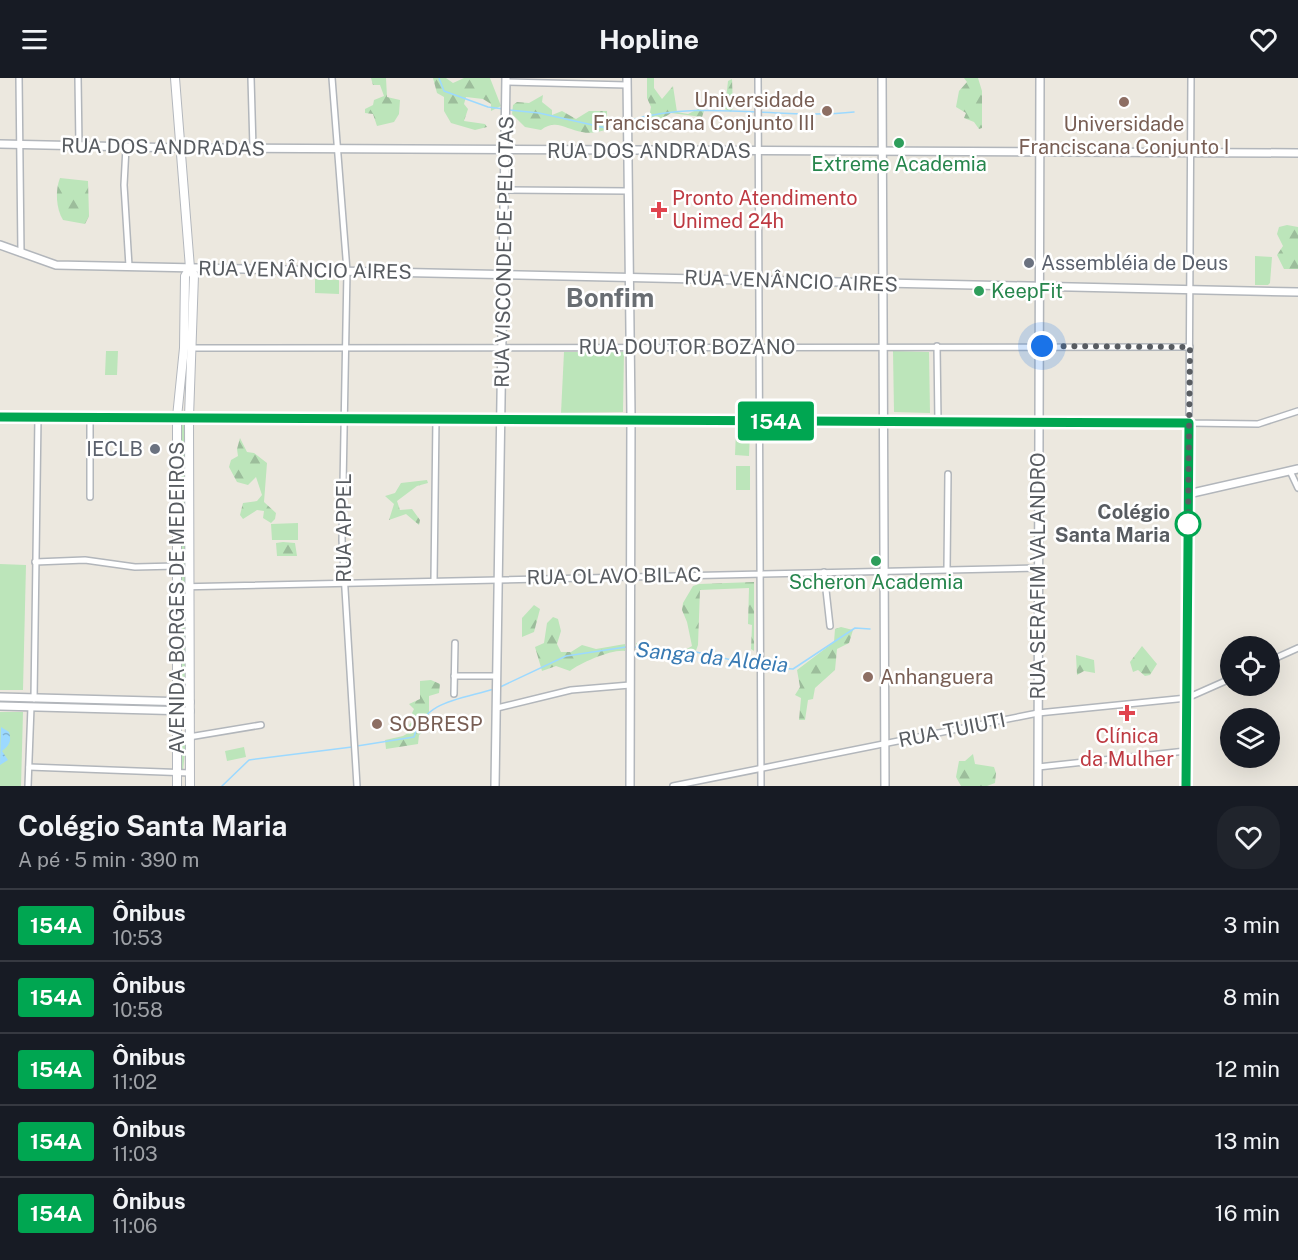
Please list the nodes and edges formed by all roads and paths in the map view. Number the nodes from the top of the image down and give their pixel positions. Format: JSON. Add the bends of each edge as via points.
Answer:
{"nodes":[{"id":1,"x":19,"y":78,"type":"edge"},
{"id":2,"x":78,"y":78,"type":"edge"},
{"id":3,"x":175,"y":78,"type":"edge"},
{"id":4,"x":251,"y":78,"type":"edge"},
{"id":5,"x":332,"y":78,"type":"edge"},
{"id":6,"x":758,"y":78,"type":"edge"},
{"id":7,"x":882,"y":78,"type":"edge"},
{"id":8,"x":1040,"y":78,"type":"edge"},
{"id":9,"x":1191,"y":78,"type":"edge"},
{"id":10,"x":506,"y":80,"type":"edge"},
{"id":11,"x":627,"y":82,"type":"edge"},
{"id":12,"x":0,"y":144,"type":"edge"},
{"id":13,"x":20,"y":145,"type":"junction"},
{"id":14,"x":79,"y":146,"type":"junction"},
{"id":15,"x":126,"y":147,"type":"junction"},
{"id":16,"x":182,"y":148,"type":"junction"},
{"id":17,"x":253,"y":148,"type":"junction"},
{"id":18,"x":338,"y":148,"type":"junction"},
{"id":19,"x":505,"y":150,"type":"junction"},
{"id":20,"x":627,"y":150,"type":"junction"},
{"id":21,"x":758,"y":151,"type":"junction"},
{"id":22,"x":882,"y":152,"type":"junction"},
{"id":23,"x":1040,"y":153,"type":"junction"},
{"id":24,"x":1298,"y":153,"type":"edge"},
{"id":25,"x":1191,"y":154,"type":"junction"},
{"id":26,"x":504,"y":190,"type":"junction"},
{"id":27,"x":628,"y":191,"type":"junction"},
{"id":28,"x":0,"y":245,"type":"edge"},
{"id":29,"x":21,"y":252,"type":"junction"},
{"id":30,"x":129,"y":266,"type":"junction"},
{"id":31,"x":190,"y":268,"type":"junction"},
{"id":32,"x":346,"y":271,"type":"junction"},
{"id":33,"x":503,"y":274,"type":"junction"},
{"id":34,"x":630,"y":277,"type":"junction"},
{"id":35,"x":759,"y":280,"type":"junction"},
{"id":36,"x":883,"y":283,"type":"junction"},
{"id":37,"x":1038,"y":286,"type":"junction"},
{"id":38,"x":1191,"y":289,"type":"junction"},
{"id":39,"x":1298,"y":292,"type":"edge"},
{"id":40,"x":759,"y":346,"type":"junction"},
{"id":41,"x":884,"y":346,"type":"junction"},
{"id":42,"x":937,"y":346,"type":"junction"},
{"id":43,"x":1038,"y":346,"type":"junction"},
{"id":44,"x":503,"y":347,"type":"junction"},
{"id":45,"x":630,"y":347,"type":"junction"},
{"id":46,"x":1190,"y":347,"type":"junction"},
{"id":47,"x":188,"y":348,"type":"junction"},
{"id":48,"x":346,"y":348,"type":"junction"},
{"id":49,"x":1298,"y":411,"type":"edge"},
{"id":50,"x":0,"y":417,"type":"edge"},
{"id":51,"x":38,"y":417,"type":"junction"},
{"id":52,"x":90,"y":417,"type":"junction"},
{"id":53,"x":177,"y":417,"type":"junction"},
{"id":54,"x":189,"y":417,"type":"junction"},
{"id":55,"x":345,"y":418,"type":"junction"},
{"id":56,"x":436,"y":418,"type":"junction"},
{"id":57,"x":631,"y":418,"type":"junction"},
{"id":58,"x":502,"y":419,"type":"junction"},
{"id":59,"x":760,"y":420,"type":"junction"},
{"id":60,"x":883,"y":422,"type":"junction"},
{"id":61,"x":938,"y":422,"type":"junction"},
{"id":62,"x":1039,"y":423,"type":"junction"},
{"id":63,"x":1189,"y":423,"type":"junction"},
{"id":64,"x":1298,"y":469,"type":"edge"},
{"id":65,"x":1290,"y":471,"type":"junction"},
{"id":66,"x":948,"y":474,"type":"dead end"},
{"id":67,"x":1298,"y":488,"type":"edge"},
{"id":68,"x":1188,"y":494,"type":"junction"},
{"id":69,"x":90,"y":497,"type":"dead end"},
{"id":70,"x":35,"y":562,"type":"junction"},
{"id":71,"x":177,"y":566,"type":"junction"},
{"id":72,"x":1038,"y":568,"type":"junction"},
{"id":73,"x":947,"y":570,"type":"junction"},
{"id":74,"x":884,"y":571,"type":"junction"},
{"id":75,"x":824,"y":572,"type":"junction"},
{"id":76,"x":760,"y":573,"type":"junction"},
{"id":77,"x":630,"y":576,"type":"junction"},
{"id":78,"x":500,"y":579,"type":"junction"},
{"id":79,"x":434,"y":581,"type":"junction"},
{"id":80,"x":344,"y":583,"type":"junction"},
{"id":81,"x":177,"y":587,"type":"junction"},
{"id":82,"x":189,"y":587,"type":"junction"},
{"id":83,"x":830,"y":626,"type":"dead end"},
{"id":84,"x":455,"y":643,"type":"dead end"},
{"id":85,"x":1298,"y":648,"type":"edge"},
{"id":86,"x":1280,"y":656,"type":"edge"},
{"id":87,"x":454,"y":676,"type":"junction"},
{"id":88,"x":497,"y":676,"type":"junction"},
{"id":89,"x":1220,"y":683,"type":"edge"},
{"id":90,"x":630,"y":685,"type":"junction"},
{"id":91,"x":454,"y":694,"type":"dead end"},
{"id":92,"x":0,"y":697,"type":"edge"},
{"id":93,"x":1186,"y":698,"type":"junction"},
{"id":94,"x":33,"y":699,"type":"junction"},
{"id":95,"x":0,"y":706,"type":"edge"},
{"id":96,"x":31,"y":707,"type":"junction"},
{"id":97,"x":177,"y":707,"type":"junction"},
{"id":98,"x":190,"y":707,"type":"junction"},
{"id":99,"x":497,"y":708,"type":"junction"},
{"id":100,"x":1038,"y":713,"type":"junction"},
{"id":101,"x":261,"y":725,"type":"dead end"},
{"id":102,"x":190,"y":737,"type":"junction"},
{"id":103,"x":177,"y":739,"type":"junction"},
{"id":104,"x":884,"y":743,"type":"junction"},
{"id":105,"x":1186,"y":751,"type":"junction"},
{"id":106,"x":29,"y":767,"type":"junction"},
{"id":107,"x":1038,"y":767,"type":"junction"},
{"id":108,"x":761,"y":768,"type":"junction"},
{"id":109,"x":177,"y":773,"type":"junction"},
{"id":110,"x":190,"y":773,"type":"junction"},
{"id":111,"x":28,"y":786,"type":"edge"},
{"id":112,"x":177,"y":786,"type":"edge"},
{"id":113,"x":190,"y":786,"type":"edge"},
{"id":114,"x":357,"y":786,"type":"edge"},
{"id":115,"x":495,"y":786,"type":"edge"},
{"id":116,"x":630,"y":786,"type":"edge"},
{"id":117,"x":673,"y":786,"type":"edge"},
{"id":118,"x":761,"y":786,"type":"edge"},
{"id":119,"x":885,"y":786,"type":"edge"},
{"id":120,"x":1038,"y":786,"type":"edge"},
{"id":121,"x":1186,"y":786,"type":"edge"}],
"edges":[{"from":1,"to":13,"type":"street"},
{"from":2,"to":14,"type":"street"},
{"from":3,"to":16,"type":"main road","name":"AVENIDA BORGES DE MEDEIROS"},
{"from":4,"to":17,"type":"street"},
{"from":5,"to":18,"type":"street","name":"RUA APPEL"},
{"from":6,"to":21,"type":"street"},
{"from":7,"to":22,"type":"street"},
{"from":8,"to":23,"type":"street","name":"RUA SERAFIM VALANDRO"},
{"from":9,"to":25,"type":"street"},
{"from":10,"to":11,"type":"street"},
{"from":10,"to":19,"type":"street","name":"RUA VISCONDE DE PELOTAS"},
{"from":11,"to":20,"type":"street"},
{"from":12,"to":13,"type":"street","name":"RUA DOS ANDRADAS"},
{"from":13,"to":14,"type":"street","name":"RUA DOS ANDRADAS"},
{"from":13,"to":29,"type":"street"},
{"from":14,"to":15,"type":"street","name":"RUA DOS ANDRADAS"},
{"from":15,"to":16,"type":"street","name":"RUA DOS ANDRADAS"},
{"from":15,"to":30,"type":"street"},
{"from":16,"to":17,"type":"street","name":"RUA DOS ANDRADAS"},
{"from":16,"to":31,"type":"main road","name":"AVENIDA BORGES DE MEDEIROS"},
{"from":17,"to":18,"type":"street","name":"RUA DOS ANDRADAS"},
{"from":18,"to":19,"type":"street","name":"RUA DOS ANDRADAS"},
{"from":18,"to":32,"type":"street","name":"RUA APPEL"},
{"from":19,"to":20,"type":"street","name":"RUA DOS ANDRADAS"},
{"from":19,"to":26,"type":"street","name":"RUA VISCONDE DE PELOTAS"},
{"from":20,"to":21,"type":"street","name":"RUA DOS ANDRADAS"},
{"from":20,"to":27,"type":"street"},
{"from":21,"to":22,"type":"street","name":"RUA DOS ANDRADAS"},
{"from":21,"to":35,"type":"street"},
{"from":22,"to":23,"type":"street","name":"RUA DOS ANDRADAS"},
{"from":22,"to":36,"type":"street"},
{"from":23,"to":25,"type":"street","name":"RUA DOS ANDRADAS"},
{"from":23,"to":37,"type":"street","name":"RUA SERAFIM VALANDRO"},
{"from":24,"to":25,"type":"street","name":"RUA DOS ANDRADAS"},
{"from":25,"to":38,"type":"street"},
{"from":26,"to":27,"type":"street"},
{"from":26,"to":33,"type":"street","name":"RUA VISCONDE DE PELOTAS"},
{"from":27,"to":34,"type":"street"},
{"from":28,"to":29,"type":"street","name":"RUA VENÂNCIO AIRES"},
{"from":29,"to":30,"type":"street","name":"RUA VENÂNCIO AIRES","via":[[56,265]]},
{"from":30,"to":31,"type":"street","name":"RUA VENÂNCIO AIRES"},
{"from":31,"to":32,"type":"street","name":"RUA VENÂNCIO AIRES"},
{"from":31,"to":47,"type":"main road","name":"AVENIDA BORGES DE MEDEIROS","via":[[185,276]]},
{"from":32,"to":33,"type":"street","name":"RUA VENÂNCIO AIRES"},
{"from":32,"to":48,"type":"street","name":"RUA APPEL"},
{"from":33,"to":34,"type":"street","name":"RUA VENÂNCIO AIRES"},
{"from":33,"to":44,"type":"street","name":"RUA VISCONDE DE PELOTAS"},
{"from":34,"to":35,"type":"street","name":"RUA VENÂNCIO AIRES"},
{"from":34,"to":45,"type":"street"},
{"from":35,"to":36,"type":"street","name":"RUA VENÂNCIO AIRES"},
{"from":35,"to":40,"type":"street"},
{"from":36,"to":37,"type":"street","name":"RUA VENÂNCIO AIRES"},
{"from":36,"to":41,"type":"street"},
{"from":37,"to":38,"type":"street","name":"RUA VENÂNCIO AIRES"},
{"from":37,"to":43,"type":"street","name":"RUA SERAFIM VALANDRO"},
{"from":38,"to":39,"type":"street","name":"RUA VENÂNCIO AIRES"},
{"from":38,"to":46,"type":"street"},
{"from":40,"to":41,"type":"street","name":"RUA DOUTOR BOZANO"},
{"from":40,"to":45,"type":"street","name":"RUA DOUTOR BOZANO"},
{"from":40,"to":59,"type":"street"},
{"from":41,"to":42,"type":"street","name":"RUA DOUTOR BOZANO"},
{"from":41,"to":60,"type":"street"},
{"from":42,"to":43,"type":"street","name":"RUA DOUTOR BOZANO"},
{"from":42,"to":61,"type":"street"},
{"from":43,"to":46,"type":"street","name":"RUA DOUTOR BOZANO"},
{"from":43,"to":62,"type":"street","name":"RUA SERAFIM VALANDRO"},
{"from":44,"to":45,"type":"street","name":"RUA DOUTOR BOZANO"},
{"from":44,"to":48,"type":"street","name":"RUA DOUTOR BOZANO"},
{"from":44,"to":58,"type":"street","name":"RUA VISCONDE DE PELOTAS"},
{"from":45,"to":57,"type":"street"},
{"from":46,"to":63,"type":"street"},
{"from":47,"to":48,"type":"street","name":"RUA DOUTOR BOZANO"},
{"from":47,"to":53,"type":"main road","name":"AVENIDA BORGES DE MEDEIROS"},
{"from":47,"to":54,"type":"main road","name":"AVENIDA BORGES DE MEDEIROS"},
{"from":48,"to":55,"type":"street","name":"RUA APPEL"},
{"from":49,"to":63,"type":"street","via":[[1258,424]]},
{"from":50,"to":51,"type":"street"},
{"from":51,"to":52,"type":"street"},
{"from":51,"to":70,"type":"street"},
{"from":52,"to":53,"type":"street"},
{"from":52,"to":69,"type":"street"},
{"from":53,"to":54,"type":"street"},
{"from":53,"to":71,"type":"main road","name":"AVENIDA BORGES DE MEDEIROS"},
{"from":54,"to":55,"type":"street"},
{"from":54,"to":82,"type":"main road","name":"AVENIDA BORGES DE MEDEIROS"},
{"from":55,"to":56,"type":"street"},
{"from":55,"to":80,"type":"street","name":"RUA APPEL"},
{"from":56,"to":58,"type":"street"},
{"from":56,"to":79,"type":"street"},
{"from":57,"to":58,"type":"street"},
{"from":57,"to":59,"type":"street"},
{"from":57,"to":77,"type":"street"},
{"from":58,"to":78,"type":"street","name":"RUA VISCONDE DE PELOTAS"},
{"from":59,"to":60,"type":"street"},
{"from":59,"to":76,"type":"street"},
{"from":60,"to":61,"type":"street"},
{"from":60,"to":74,"type":"street"},
{"from":61,"to":62,"type":"street"},
{"from":62,"to":63,"type":"street"},
{"from":62,"to":72,"type":"street","name":"RUA SERAFIM VALANDRO"},
{"from":63,"to":68,"type":"street"},
{"from":64,"to":65,"type":"street"},
{"from":65,"to":67,"type":"street"},
{"from":65,"to":68,"type":"street"},
{"from":66,"to":73,"type":"street"},
{"from":68,"to":93,"type":"street"},
{"from":70,"to":71,"type":"street","via":[[84,560],[135,567]]},
{"from":70,"to":94,"type":"street"},
{"from":71,"to":81,"type":"main road","name":"AVENIDA BORGES DE MEDEIROS"},
{"from":72,"to":73,"type":"street","name":"RUA OLAVO BILAC"},
{"from":72,"to":100,"type":"street","name":"RUA SERAFIM VALANDRO"},
{"from":73,"to":74,"type":"street","name":"RUA OLAVO BILAC"},
{"from":74,"to":75,"type":"street","name":"RUA OLAVO BILAC"},
{"from":74,"to":104,"type":"street"},
{"from":75,"to":76,"type":"street","name":"RUA OLAVO BILAC"},
{"from":75,"to":83,"type":"street"},
{"from":76,"to":77,"type":"street","name":"RUA OLAVO BILAC"},
{"from":76,"to":108,"type":"street"},
{"from":77,"to":78,"type":"street","name":"RUA OLAVO BILAC"},
{"from":77,"to":90,"type":"street"},
{"from":78,"to":79,"type":"street","name":"RUA OLAVO BILAC"},
{"from":78,"to":88,"type":"street","name":"RUA VISCONDE DE PELOTAS"},
{"from":79,"to":80,"type":"street","name":"RUA OLAVO BILAC"},
{"from":80,"to":82,"type":"street","name":"RUA OLAVO BILAC"},
{"from":80,"to":114,"type":"street","name":"RUA APPEL"},
{"from":81,"to":82,"type":"street","name":"RUA OLAVO BILAC"},
{"from":81,"to":97,"type":"main road","name":"AVENIDA BORGES DE MEDEIROS"},
{"from":82,"to":98,"type":"main road","name":"AVENIDA BORGES DE MEDEIROS"},
{"from":84,"to":87,"type":"street"},
{"from":85,"to":86,"type":"street"},
{"from":87,"to":88,"type":"street"},
{"from":87,"to":91,"type":"street"},
{"from":88,"to":99,"type":"street","name":"RUA VISCONDE DE PELOTAS"},
{"from":89,"to":93,"type":"street","name":"RUA TUIUTI"},
{"from":90,"to":99,"type":"street","via":[[572,690]]},
{"from":90,"to":116,"type":"street"},
{"from":92,"to":94,"type":"street"},
{"from":93,"to":100,"type":"street","name":"RUA TUIUTI"},
{"from":93,"to":105,"type":"street"},
{"from":94,"to":96,"type":"street"},
{"from":94,"to":97,"type":"street"},
{"from":95,"to":96,"type":"street"},
{"from":96,"to":97,"type":"street"},
{"from":96,"to":106,"type":"street"},
{"from":97,"to":98,"type":"street"},
{"from":97,"to":103,"type":"main road","name":"AVENIDA BORGES DE MEDEIROS"},
{"from":98,"to":102,"type":"main road","name":"AVENIDA BORGES DE MEDEIROS"},
{"from":99,"to":115,"type":"street","name":"RUA VISCONDE DE PELOTAS"},
{"from":100,"to":104,"type":"street","name":"RUA TUIUTI"},
{"from":100,"to":107,"type":"street","name":"RUA SERAFIM VALANDRO"},
{"from":101,"to":102,"type":"street"},
{"from":102,"to":103,"type":"street"},
{"from":102,"to":110,"type":"main road","name":"AVENIDA BORGES DE MEDEIROS"},
{"from":103,"to":109,"type":"main road","name":"AVENIDA BORGES DE MEDEIROS"},
{"from":104,"to":108,"type":"street","name":"RUA TUIUTI"},
{"from":104,"to":119,"type":"street"},
{"from":105,"to":107,"type":"street"},
{"from":105,"to":121,"type":"street"},
{"from":106,"to":109,"type":"street"},
{"from":106,"to":111,"type":"street"},
{"from":107,"to":120,"type":"street","name":"RUA SERAFIM VALANDRO"},
{"from":108,"to":117,"type":"street","name":"RUA TUIUTI"},
{"from":108,"to":118,"type":"street"},
{"from":109,"to":110,"type":"street"},
{"from":109,"to":112,"type":"main road","name":"AVENIDA BORGES DE MEDEIROS"},
{"from":110,"to":113,"type":"main road","name":"AVENIDA BORGES DE MEDEIROS"}]}
